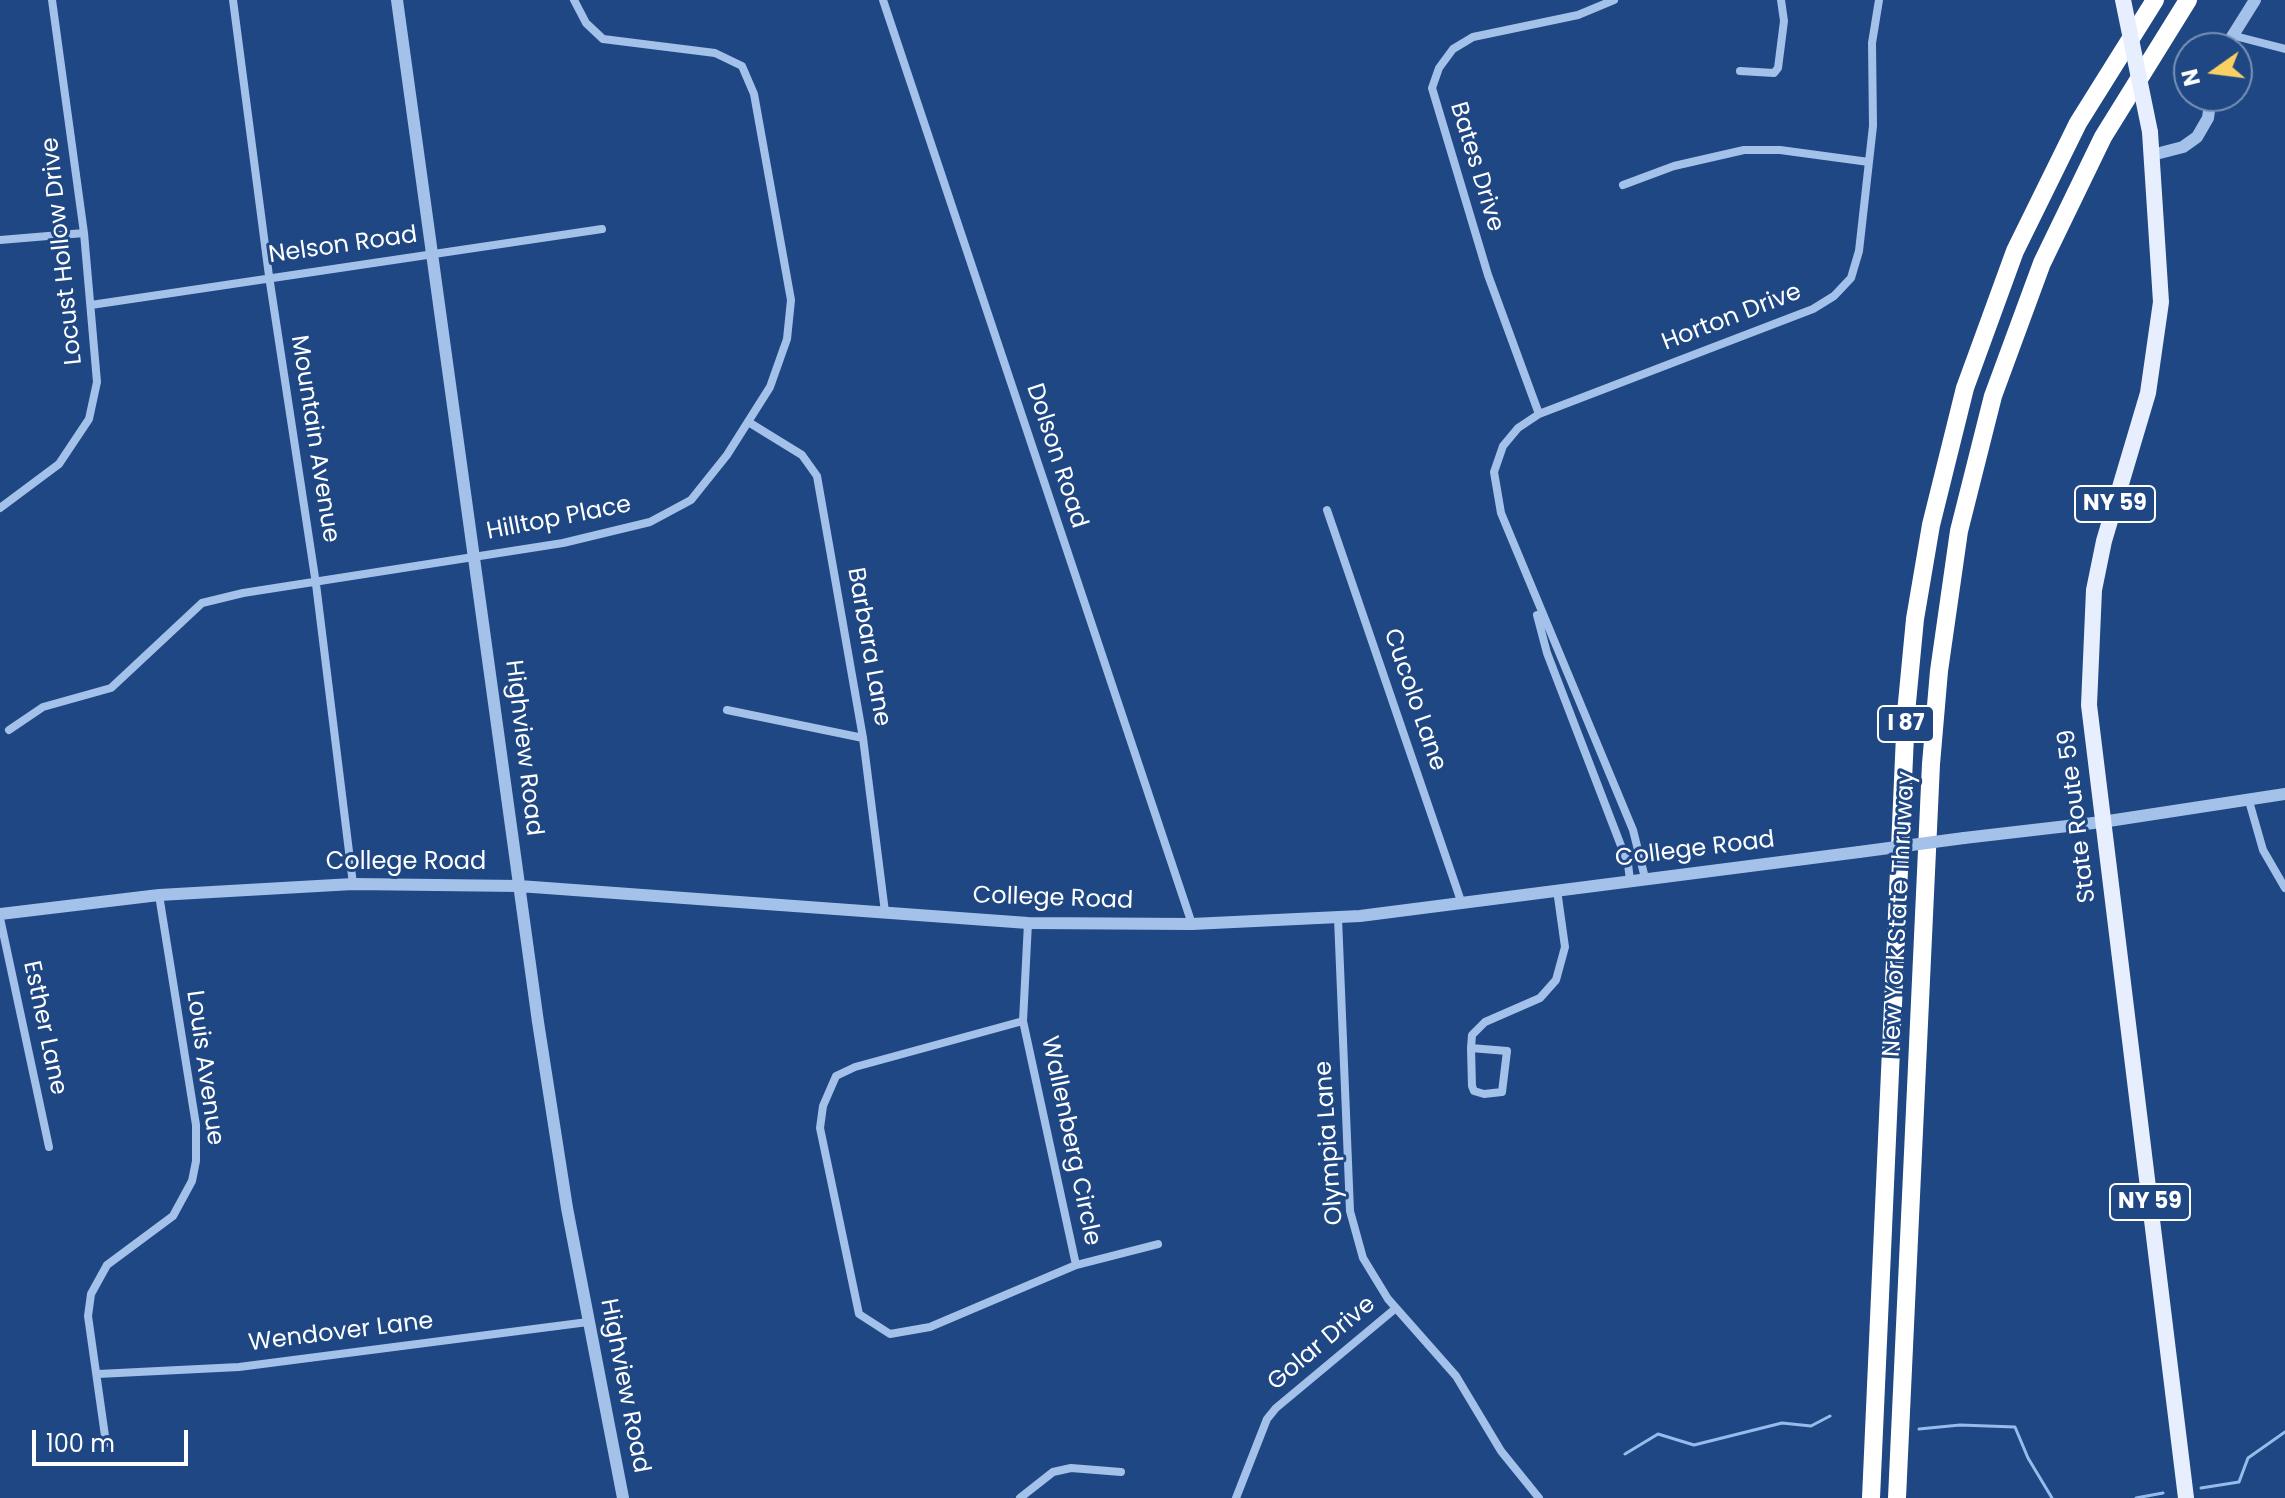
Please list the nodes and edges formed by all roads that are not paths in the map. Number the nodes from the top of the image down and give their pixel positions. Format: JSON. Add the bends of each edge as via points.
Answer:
{"nodes":[{"id":1,"x":52,"y":0,"type":"edge"},
{"id":2,"x":233,"y":0,"type":"edge"},
{"id":3,"x":397,"y":0,"type":"edge"},
{"id":4,"x":574,"y":0,"type":"edge"},
{"id":5,"x":883,"y":0,"type":"edge"},
{"id":6,"x":1614,"y":0,"type":"edge"},
{"id":7,"x":1781,"y":0,"type":"edge"},
{"id":8,"x":1879,"y":0,"type":"edge"},
{"id":9,"x":2123,"y":0,"type":"edge"},
{"id":10,"x":2155,"y":0,"type":"edge"},
{"id":11,"x":2188,"y":0,"type":"edge"},
{"id":12,"x":2255,"y":0,"type":"edge"},
{"id":13,"x":2233,"y":32,"type":"edge"},
{"id":14,"x":2253,"y":41,"type":"edge"},
{"id":15,"x":2285,"y":49,"type":"edge"},
{"id":16,"x":1740,"y":71,"type":"dead end"},
{"id":17,"x":2209,"y":112,"type":"edge"},
{"id":18,"x":2152,"y":155,"type":"junction"},
{"id":19,"x":1869,"y":162,"type":"junction"},
{"id":20,"x":1623,"y":185,"type":"dead end"},
{"id":21,"x":602,"y":229,"type":"dead end"},
{"id":22,"x":84,"y":233,"type":"junction"},
{"id":23,"x":0,"y":240,"type":"edge"},
{"id":24,"x":430,"y":253,"type":"junction"},
{"id":25,"x":269,"y":276,"type":"junction"},
{"id":26,"x":91,"y":305,"type":"junction"},
{"id":27,"x":1539,"y":414,"type":"junction"},
{"id":28,"x":750,"y":423,"type":"junction"},
{"id":29,"x":0,"y":508,"type":"edge"},
{"id":30,"x":1327,"y":510,"type":"dead end"},
{"id":31,"x":476,"y":556,"type":"junction"},
{"id":32,"x":1528,"y":583,"type":"junction"},
{"id":33,"x":316,"y":584,"type":"junction"},
{"id":34,"x":727,"y":710,"type":"dead end"},
{"id":35,"x":9,"y":730,"type":"dead end"},
{"id":36,"x":863,"y":738,"type":"junction"},
{"id":37,"x":2285,"y":794,"type":"edge"},
{"id":38,"x":2249,"y":801,"type":"junction"},
{"id":39,"x":2102,"y":822,"type":"junction"},
{"id":40,"x":1645,"y":878,"type":"junction"},
{"id":41,"x":1630,"y":880,"type":"junction"},
{"id":42,"x":353,"y":884,"type":"junction"},
{"id":43,"x":519,"y":886,"type":"junction"},
{"id":44,"x":2285,"y":888,"type":"edge"},
{"id":45,"x":1557,"y":890,"type":"junction"},
{"id":46,"x":159,"y":895,"type":"junction"},
{"id":47,"x":1462,"y":904,"type":"junction"},
{"id":48,"x":885,"y":912,"type":"junction"},
{"id":49,"x":0,"y":916,"type":"edge"},
{"id":50,"x":1338,"y":918,"type":"junction"},
{"id":51,"x":1028,"y":923,"type":"junction"},
{"id":52,"x":1192,"y":924,"type":"junction"},
{"id":53,"x":1023,"y":1021,"type":"junction"},
{"id":54,"x":1471,"y":1048,"type":"junction"},
{"id":55,"x":49,"y":1147,"type":"dead end"},
{"id":56,"x":1158,"y":1244,"type":"dead end"},
{"id":57,"x":1076,"y":1265,"type":"junction"},
{"id":58,"x":1396,"y":1308,"type":"junction"},
{"id":59,"x":588,"y":1322,"type":"junction"},
{"id":60,"x":98,"y":1374,"type":"junction"},
{"id":61,"x":106,"y":1443,"type":"dead end"},
{"id":62,"x":1121,"y":1472,"type":"dead end"},
{"id":63,"x":623,"y":1498,"type":"edge"},
{"id":64,"x":1020,"y":1498,"type":"edge"},
{"id":65,"x":1236,"y":1498,"type":"edge"},
{"id":66,"x":1539,"y":1498,"type":"edge"},
{"id":67,"x":1871,"y":1498,"type":"edge"},
{"id":68,"x":1897,"y":1498,"type":"edge"},
{"id":69,"x":2186,"y":1498,"type":"edge"}],
"edges":[{"from":1,"to":22,"type":"street","name":"Locust Hollow Drive"},
{"from":2,"to":25,"type":"street","name":"Mountain Avenue"},
{"from":3,"to":24,"type":"street","name":"Highview Road"},
{"from":4,"to":28,"type":"street","name":"Hilltop Place","via":[[586,23],[603,39],[715,53],[742,66],[754,94],[791,300],[787,339]]},
{"from":5,"to":52,"type":"street","name":"Dolson Road"},
{"from":6,"to":27,"type":"street","name":"Bates Drive","via":[[1578,15],[1473,37],[1453,49],[1432,88],[1488,275]]},
{"from":7,"to":16,"type":"street","via":[[1778,68],[1774,73]]},
{"from":8,"to":19,"type":"street","name":"Horton Drive","via":[[1872,43]]},
{"from":9,"to":18,"type":"main road","name":"State Route 59","number":"NY 59","bridge":true},
{"from":10,"to":67,"type":"highway","name":"New York State Thruway","number":"I 87","via":[[2078,123],[2015,251],[1965,388],[1931,525],[1906,713]]},
{"from":11,"to":68,"type":"highway","name":"New York State Thruway","number":"I 87","via":[[2103,137],[2042,263],[1993,396],[1959,531],[1931,764]]},
{"from":12,"to":13,"type":"street"},
{"from":14,"to":15,"type":"street"},
{"from":17,"to":18,"type":"street","via":[[2197,137],[2183,147]]},
{"from":18,"to":39,"type":"main road","name":"State Route 59","number":"NY 59","via":[[2161,254],[2156,354],[2104,541],[2089,645],[2089,705]]},
{"from":19,"to":20,"type":"street","via":[[1744,150],[1674,166]]},
{"from":19,"to":27,"type":"street","name":"Horton Drive","via":[[1859,251],[1851,278],[1834,296],[1813,309]]},
{"from":21,"to":24,"type":"street","name":"Nelson Road"},
{"from":22,"to":23,"type":"street"},
{"from":22,"to":26,"type":"street","name":"Locust Hollow Drive"},
{"from":24,"to":25,"type":"street","name":"Nelson Road"},
{"from":24,"to":31,"type":"street","name":"Highview Road"},
{"from":25,"to":26,"type":"street","name":"Nelson Road"},
{"from":25,"to":33,"type":"street","name":"Mountain Avenue"},
{"from":26,"to":29,"type":"street","name":"Locust Hollow Drive","via":[[97,382],[89,419],[59,464]]},
{"from":27,"to":32,"type":"street","name":"Horton Drive","via":[[1503,446],[1494,472],[1497,502]]},
{"from":28,"to":31,"type":"street","name":"Hilltop Place","via":[[691,500],[650,522]]},
{"from":28,"to":36,"type":"street","name":"Barbara Lane","via":[[802,455],[817,476]]},
{"from":30,"to":47,"type":"street","name":"Cucolo Lane"},
{"from":31,"to":33,"type":"street","name":"Hilltop Place"},
{"from":31,"to":43,"type":"street","name":"Highview Road"},
{"from":32,"to":40,"type":"street","name":"Horton Drive","via":[[1633,830]]},
{"from":32,"to":41,"type":"street","name":"Horton Drive","via":[[1547,653]]},
{"from":33,"to":35,"type":"street","name":"Hilltop Place","via":[[202,603],[111,688],[43,707]]},
{"from":33,"to":42,"type":"street","name":"Mountain Avenue"},
{"from":34,"to":36,"type":"street"},
{"from":36,"to":48,"type":"street","name":"Barbara Lane"},
{"from":37,"to":38,"type":"street","name":"College Road"},
{"from":38,"to":39,"type":"street","name":"College Road"},
{"from":38,"to":44,"type":"street","via":[[2263,850]]},
{"from":39,"to":40,"type":"street","name":"College Road","bridge":true},
{"from":39,"to":69,"type":"main road","name":"State Route 59","number":"NY 59"},
{"from":40,"to":41,"type":"street","name":"College Road"},
{"from":41,"to":45,"type":"street","name":"College Road"},
{"from":42,"to":43,"type":"street","name":"College Road"},
{"from":42,"to":46,"type":"street","name":"College Road"},
{"from":43,"to":48,"type":"street","name":"College Road"},
{"from":43,"to":59,"type":"street","name":"Highview Road"},
{"from":45,"to":47,"type":"street","name":"College Road"},
{"from":45,"to":54,"type":"street","via":[[1565,947],[1556,980],[1540,998],[1479,1026]]},
{"from":46,"to":49,"type":"street","name":"College Road"},
{"from":46,"to":60,"type":"street","name":"Louis Avenue","via":[[196,1125],[196,1161],[192,1181],[173,1216],[107,1265],[91,1294],[88,1316]]},
{"from":47,"to":50,"type":"street","name":"College Road"},
{"from":48,"to":51,"type":"street","name":"College Road"},
{"from":49,"to":55,"type":"street","name":"Esther Lane"},
{"from":50,"to":52,"type":"street","name":"College Road"},
{"from":50,"to":58,"type":"street","name":"Olympia Lane","via":[[1350,1211],[1363,1258]]},
{"from":51,"to":52,"type":"street","name":"College Road"},
{"from":51,"to":53,"type":"street","name":"Wallenberg Circle"},
{"from":53,"to":57,"type":"street","name":"Wallenberg Circle"},
{"from":53,"to":57,"type":"street","name":"Wallenberg Circle","via":[[836,1076],[820,1128],[859,1314],[890,1334],[930,1327]]},
{"from":54,"to":54,"type":"street","via":[[1474,1091],[1502,1092],[1507,1051]]},
{"from":56,"to":57,"type":"street"},
{"from":58,"to":65,"type":"street","name":"Golar Drive","via":[[1276,1408]]},
{"from":58,"to":66,"type":"street","name":"Olympia Lane","via":[[1456,1376],[1501,1451]]},
{"from":59,"to":60,"type":"street","name":"Wendover Lane","via":[[239,1367]]},
{"from":59,"to":63,"type":"street","name":"Highview Road"},
{"from":60,"to":61,"type":"street","name":"Louis Avenue"},
{"from":62,"to":64,"type":"street","via":[[1053,1472]]}]}
